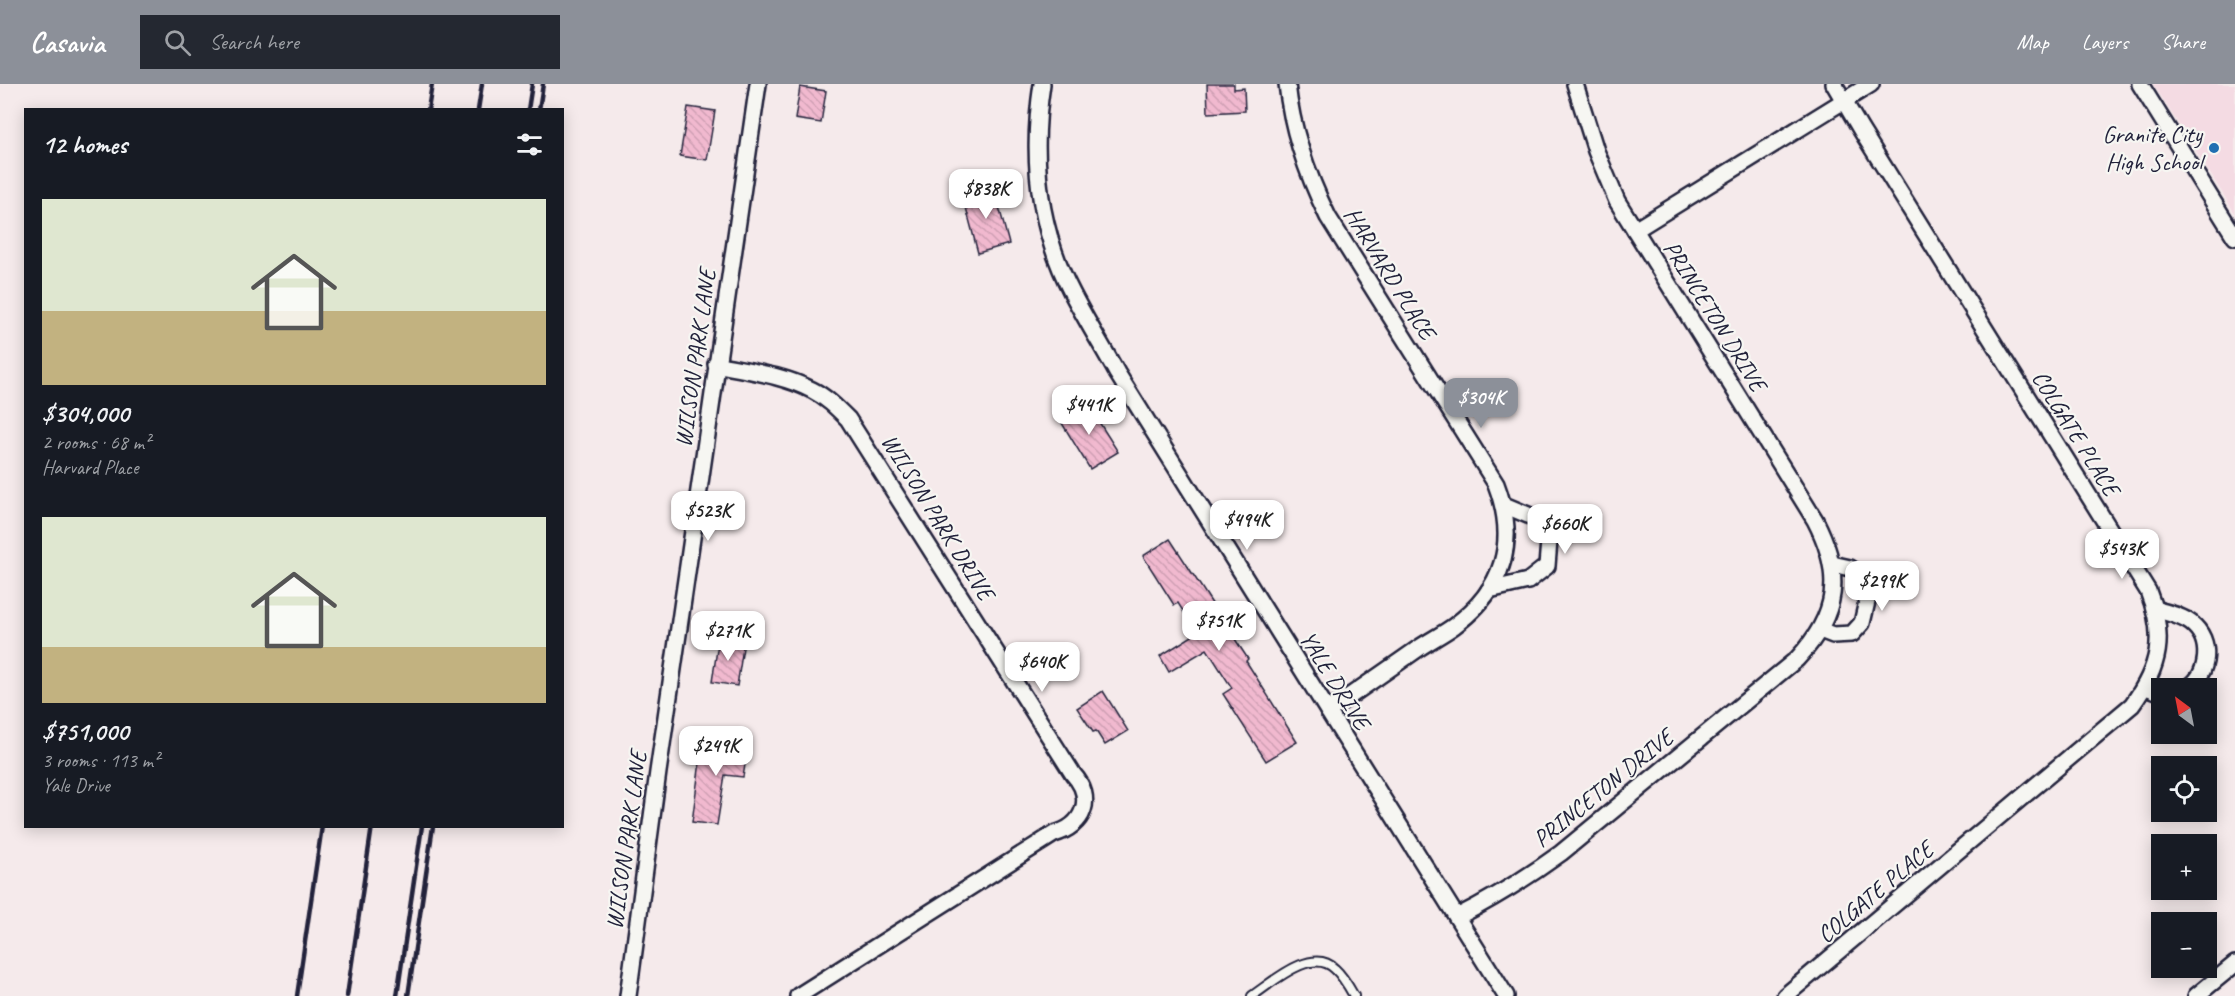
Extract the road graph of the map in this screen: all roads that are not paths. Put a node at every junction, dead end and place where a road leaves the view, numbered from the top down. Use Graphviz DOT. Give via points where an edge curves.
graph roads {
  1 [pos="758,84"];
  2 [pos="1042,84"];
  3 [pos="1287,84"];
  4 [pos="1575,84"];
  5 [pos="1834,84"];
  6 [pos="1871,84"];
  7 [pos="2140,84"];
  8 [pos="1844,101"];
  9 [pos="1635,230"];
  10 [pos="2235,237"];
  11 [pos="717,364"];
  12 [pos="1504,505"];
  13 [pos="1832,564"];
  14 [pos="1489,590"];
  15 [pos="2155,609"];
  16 [pos="1820,630"];
  17 [pos="2200,678"];
  18 [pos="2146,687"];
  19 [pos="2151,689"];
  20 [pos="1328,711"];
  21 [pos="1457,916"];
  22 [pos="2235,964"];
  23 [pos="628,996"];
  24 [pos="798,996"];
  25 [pos="1252,996"];
  26 [pos="1354,996"];
  27 [pos="1506,996"];
  28 [pos="1785,996"];
  29 [pos="2196,996"];
  1 -- 11 [label="street, WILSON PARK LANE"];
  2 -- 20 [label="street, YALE DRIVE" via="1036,136 1038,180 1045,224 1071,292 1117,373"];
  3 -- 12 [label="street, HARVARD PLACE" via="1299,148 1328,217 1496,484"];
  4 -- 9 [label="street, PRINCETON DRIVE" via="1596,151 1617,201"];
  5 -- 8 [label="street, COLGATE PLACE"];
  6 -- 8 [label="street"];
  7 -- 10 [label="street"];
  8 -- 9 [label="street"];
  8 -- 15 [label="street, COLGATE PLACE" via="2148,591"];
  9 -- 13 [label="street, PRINCETON DRIVE" via="1815,520"];
  11 -- 23 [label="street, WILSON PARK LANE"];
  11 -- 24 [label="street, WILSON PARK DRIVE" via="791,381 832,403 848,419 1084,792 1082,815 1076,824 1054,834"];
  12 -- 14 [label="street, HARVARD PLACE" via="1506,547 1501,568"];
  12 -- 14 [label="street" via="1540,520 1550,541 1547,566 1528,581"];
  13 -- 16 [label="street, PRINCETON DRIVE" via="1833,588"];
  13 -- 16 [label="street" via="1850,568 1863,577 1869,593 1862,622 1851,634 1833,635"];
  14 -- 20 [label="street, HARVARD PLACE" via="1455,626"];
  15 -- 17 [label="street" via="2181,617 2200,632 2205,644 2205,666"];
  15 -- 18 [label="street, COLGATE PLACE" via="2158,648"];
  16 -- 21 [label="street, PRINCETON DRIVE" via="1797,659 1561,853 1493,898"];
  18 -- 19 [label="street"];
  18 -- 28 [label="street, COLGATE PLACE" via="2132,705"];
  20 -- 21 [label="street, YALE DRIVE"];
  21 -- 27 [label="street, YALE DRIVE"];
  22 -- 29 [label="street"];
  25 -- 26 [label="lane" via="1301,964 1316,960 1334,967"];
}
